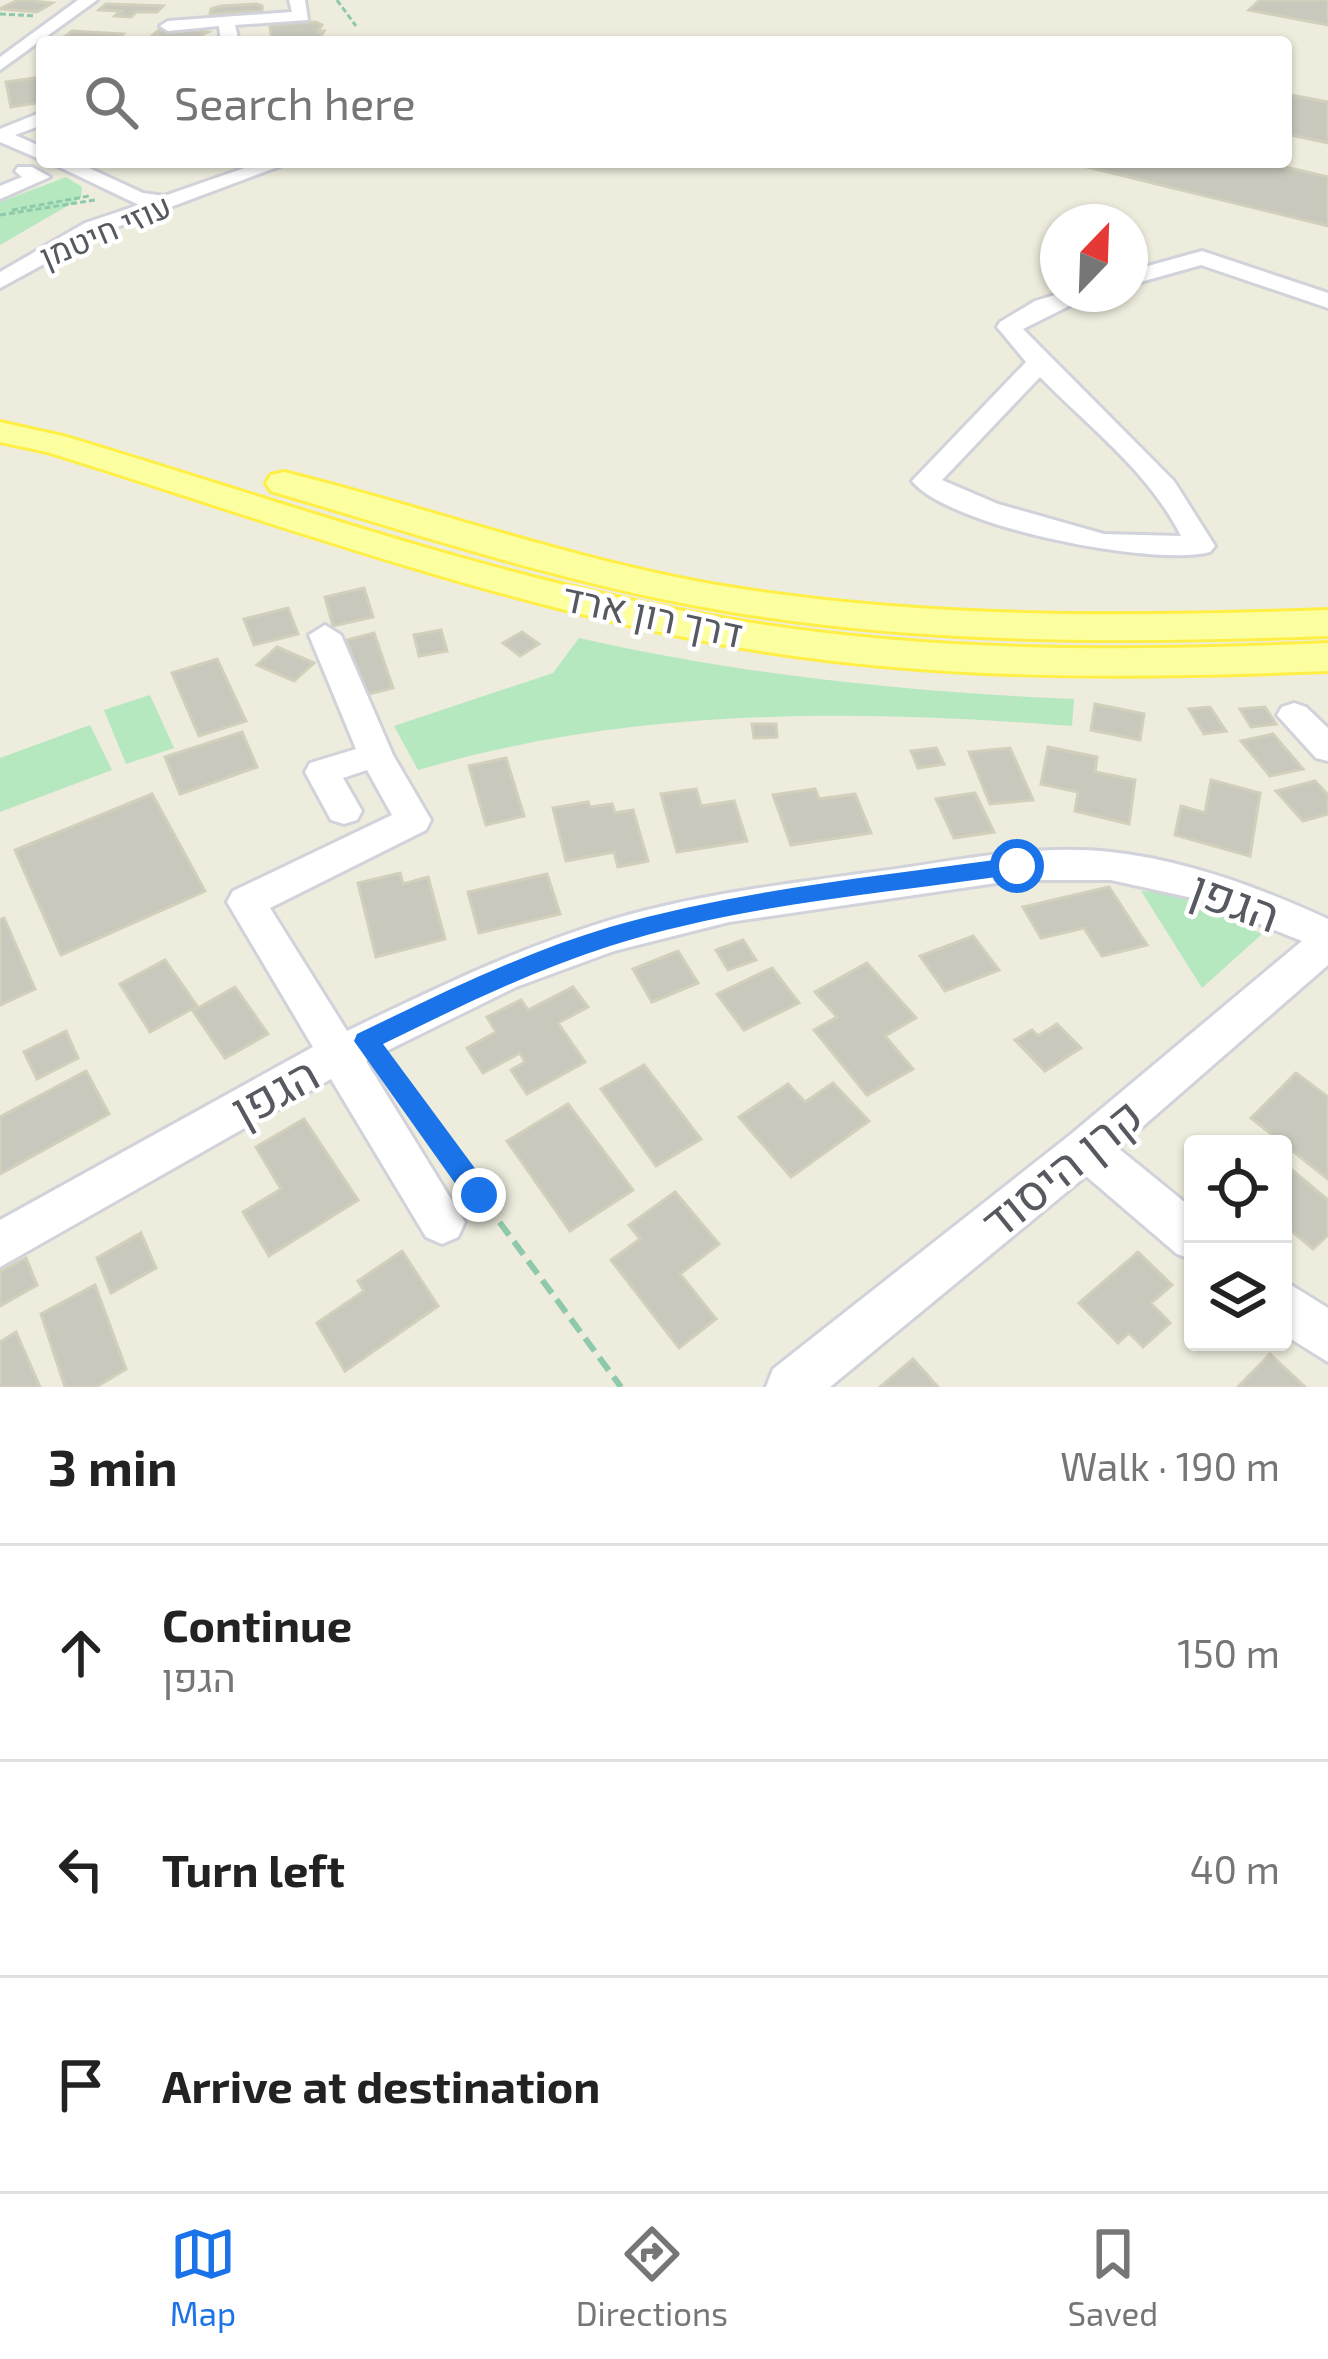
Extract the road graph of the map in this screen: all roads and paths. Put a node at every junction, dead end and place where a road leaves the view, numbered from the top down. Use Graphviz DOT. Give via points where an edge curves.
graph roads {
  1 [pos="89,0"];
  2 [pos="297,0"];
  3 [pos="337,0"];
  4 [pos="178,14"];
  5 [pos="226,20"];
  6 [pos="356,26"];
  7 [pos="40,36"];
  8 [pos="229,36"];
  9 [pos="36,39"];
  10 [pos="1,64"];
  11 [pos="36,65"];
  12 [pos="36,120"];
  13 [pos="5,129"];
  14 [pos="36,139"];
  15 [pos="36,150"];
  16 [pos="227,168"];
  17 [pos="254,168"];
  18 [pos="26,171"];
  19 [pos="98,181"];
  20 [pos="156,190"];
  21 [pos="0,193"];
  22 [pos="0,213"];
  23 [pos="71,223"];
  24 [pos="0,262"];
  25 [pos="1148,273"];
  26 [pos="0,281"];
  27 [pos="1328,301"];
  28 [pos="1040,308"];
  29 [pos="1038,365"];
  30 [pos="0,404"];
  31 [pos="0,432"];
  32 [pos="1328,623"];
  33 [pos="325,634"];
  34 [pos="1328,657"];
  35 [pos="1294,715"];
  36 [pos="1328,749"];
  37 [pos="376,754"];
  38 [pos="344,812"];
  39 [pos="1322,958"];
  40 [pos="351,1048"];
  41 [pos="1086,1149"];
  42 [pos="442,1222"];
  43 [pos="1184,1231"];
  44 [pos="0,1245"];
  45 [pos="1292,1311"];
  46 [pos="1328,1338"];
  47 [pos="621,1387"];
  48 [pos="791,1387"];
  1 -- 7 [label="street"];
  2 -- 5 [label="street" via="302,16"];
  3 -- 6 [label="path"];
  4 -- 5 [label="street"];
  5 -- 8 [label="street"];
  9 -- 10 [label="street"];
  10 -- 11 [label="street"];
  12 -- 13 [label="street"];
  13 -- 14 [label="street"];
  13 -- 15 [label="street"];
  16 -- 20 [label="street, עוזי חיטמן"];
  17 -- 20 [label="street, עוזי חיטמן"];
  18 -- 21 [label="street" via="40,177"];
  19 -- 20 [label="street"];
  19 -- 22 [label="path"];
  19 -- 23 [label="street"];
  20 -- 23 [label="street, עוזי חיטמן"];
  20 -- 26 [label="street, עוזי חיטמן"];
  23 -- 24 [label="street, עוזי חיטמן"];
  25 -- 27 [label="street" via="1202,258"];
  28 -- 29 [label="street" via="1009,327"];
  29 -- 29 [label="street" via="926,481 945,495 1103,543 1200,546 1142,464"];
  30 -- 32 [label="main road, דרך רון ארד" via="553,561 721,598 1037,631"];
  31 -- 34 [label="main road, דרך רון ארד" via="488,576 720,631 975,661 1161,665"];
  33 -- 37 [label="street"];
  35 -- 36 [label="street"];
  37 -- 38 [label="street" via="322,772"];
  37 -- 40 [label="street" via="413,820 246,902"];
  39 -- 40 [label="street, הגפן" via="1266,907 1153,872 1017,866 729,907 610,936 502,975"];
  39 -- 41 [label="street, קרן היסוד"];
  40 -- 42 [label="street"];
  40 -- 44 [label="street, הגפן"];
  40 -- 47 [label="path"];
  41 -- 43 [label="street"];
  41 -- 48 [label="street, קרן היסוד"];
  45 -- 46 [label="street"];
}
